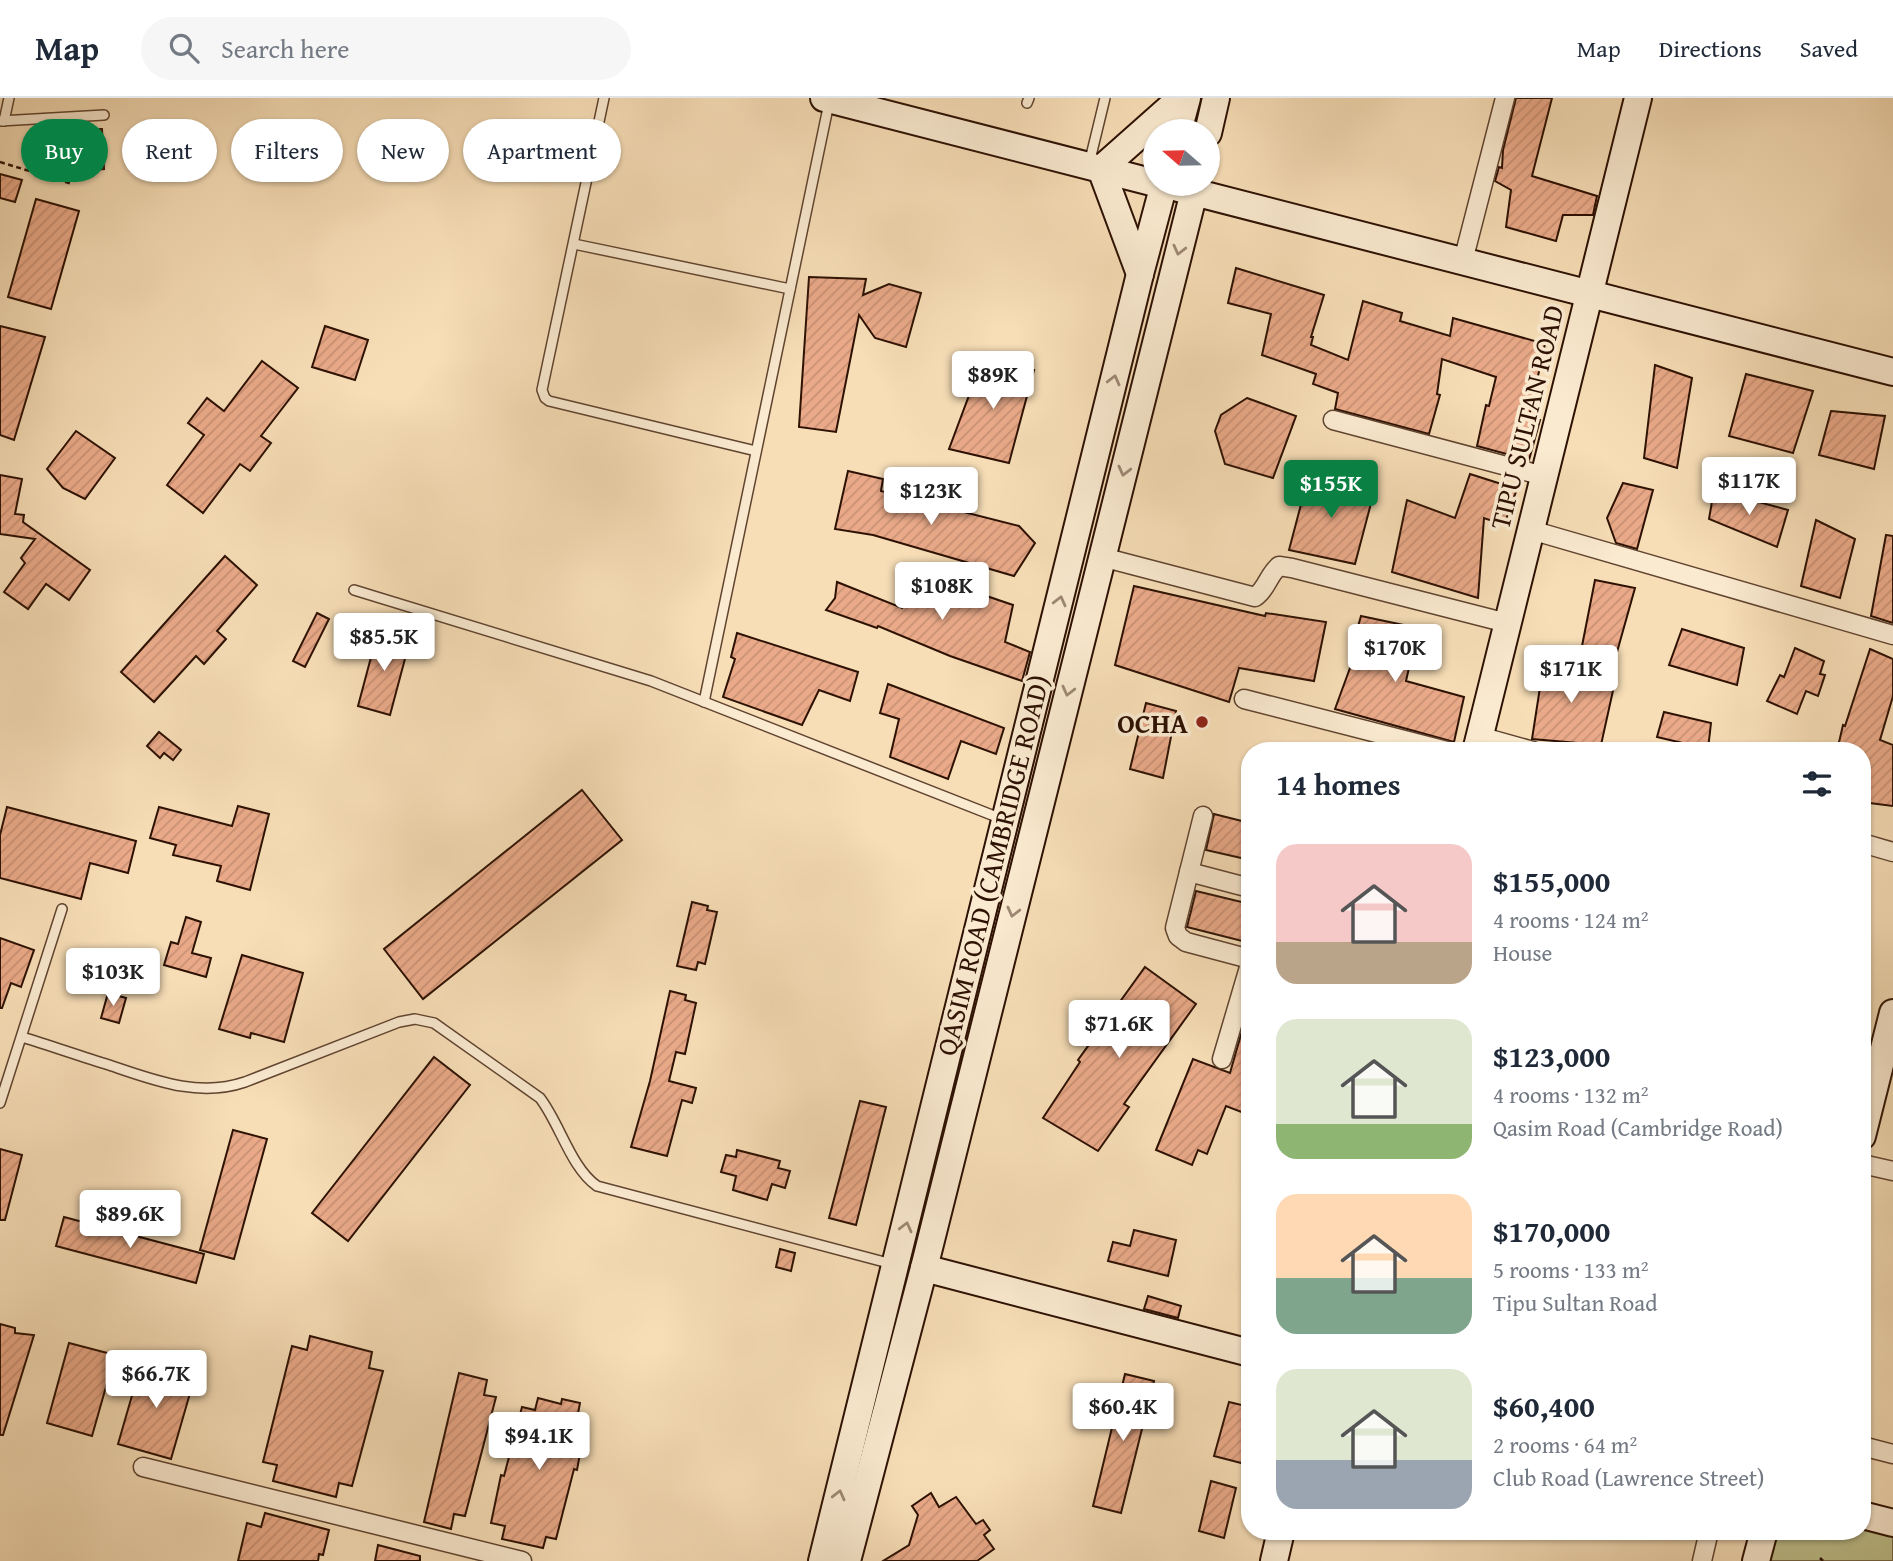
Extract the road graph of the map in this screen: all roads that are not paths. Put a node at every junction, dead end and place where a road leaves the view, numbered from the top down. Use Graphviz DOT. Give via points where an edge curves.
graph roads {
  1 [pos="9,98"];
  2 [pos="604,98"];
  3 [pos="828,98"];
  4 [pos="1105,98"];
  5 [pos="1181,98"];
  6 [pos="1187,98"];
  7 [pos="1216,98"];
  8 [pos="1505,98"];
  9 [pos="1638,98"];
  10 [pos="104,115"];
  11 [pos="1181,119"];
  12 [pos="1211,119"];
  13 [pos="2,121"];
  14 [pos="1095,167"];
  15 [pos="1143,179"];
  16 [pos="1220,195"];
  17 [pos="1158,196"];
  18 [pos="1192,196"];
  19 [pos="574,244"];
  20 [pos="1463,261"];
  21 [pos="1140,274"];
  22 [pos="790,289"];
  23 [pos="1590,293"];
  24 [pos="1893,372"];
  25 [pos="1332,420"];
  26 [pos="756,451"];
  27 [pos="1544,476"];
  28 [pos="1531,530"];
  29 [pos="1102,557"];
  30 [pos="354,590"];
  31 [pos="1507,623"];
  32 [pos="1893,635"];
  33 [pos="1244,699"];
  34 [pos="704,702"];
  35 [pos="1412,742"];
  36 [pos="1478,742"];
  37 [pos="1203,816"];
  38 [pos="1006,820"];
  39 [pos="1871,846"];
  40 [pos="1893,852"];
  41 [pos="1189,872"];
  42 [pos="1241,886"];
  43 [pos="62,909"];
  44 [pos="1241,959"];
  45 [pos="1241,993"];
  46 [pos="1893,1013"];
  47 [pos="22,1037"];
  48 [pos="1222,1059"];
  49 [pos="1871,1100"];
  50 [pos="0,1103"];
  51 [pos="1871,1166"];
  52 [pos="1893,1171"];
  53 [pos="896,1265"];
  54 [pos="924,1268"];
  55 [pos="1241,1351"];
  56 [pos="1871,1448"];
  57 [pos="1893,1454"];
  58 [pos="143,1467"];
  59 [pos="1871,1517"];
  60 [pos="1893,1523"];
  61 [pos="1280,1540"];
  62 [pos="1707,1540"];
  63 [pos="1762,1540"];
  64 [pos="522,1561"];
  65 [pos="822,1561"];
  66 [pos="847,1561"];
  67 [pos="1274,1561"];
  68 [pos="1702,1561"];
  69 [pos="1756,1561"];
  1 -- 13 [label="lane"];
  2 -- 19 [label="lane"];
  3 -- 14 [label="main road"];
  3 -- 22 [label="lane"];
  4 -- 14 [label="lane"];
  5 -- 14 [label="main road"];
  6 -- 11 [label="main road"];
  7 -- 12 [label="main road"];
  8 -- 20 [label="street"];
  9 -- 23 [label="main road, TIPU SULTAN ROAD"];
  10 -- 13 [label="lane"];
  14 -- 15 [label="main road"];
  14 -- 21 [label="main road"];
  16 -- 20 [label="main road"];
  17 -- 21 [label="main road, QASIM ROAD (CAMBRIDGE ROAD)"];
  18 -- 29 [label="main road, QASIM ROAD (CAMBRIDGE ROAD), one-way"];
  19 -- 22 [label="lane"];
  19 -- 26 [label="lane" via="542,390 545,398"];
  20 -- 23 [label="main road"];
  38 -- 21 [label="main road, QASIM ROAD (CAMBRIDGE ROAD), one-way"];
  22 -- 26 [label="lane"];
  23 -- 24 [label="main road"];
  23 -- 27 [label="main road, TIPU SULTAN ROAD"];
  25 -- 27 [label="street"];
  26 -- 34 [label="lane"];
  27 -- 28 [label="main road, TIPU SULTAN ROAD"];
  28 -- 31 [label="main road, TIPU SULTAN ROAD"];
  28 -- 32 [label="street"];
  29 -- 31 [label="street" via="1255,597 1279,566 1292,568"];
  29 -- 54 [label="main road, QASIM ROAD (CAMBRIDGE ROAD), one-way"];
  30 -- 34 [label="lane" via="651,681"];
  31 -- 36 [label="main road, TIPU SULTAN ROAD"];
  33 -- 35 [label="street"];
  34 -- 38 [label="lane"];
  37 -- 41 [label="street"];
  53 -- 38 [label="main road, QASIM ROAD (CAMBRIDGE ROAD), one-way"];
  39 -- 40 [label="street"];
  41 -- 42 [label="street"];
  41 -- 44 [label="street" via="1175,928 1178,936"];
  43 -- 47 [label="lane"];
  45 -- 48 [label="street"];
  46 -- 49 [label="main road"];
  47 -- 50 [label="lane"];
  47 -- 53 [label="lane" via="171,1085 202,1089 229,1088 399,1022 434,1023 540,1098 585,1178 597,1186"];
  51 -- 52 [label="street"];
  65 -- 53 [label="main road, QASIM ROAD (CAMBRIDGE ROAD), one-way"];
  54 -- 55 [label="main road"];
  54 -- 66 [label="main road, QASIM ROAD (CAMBRIDGE ROAD)"];
  56 -- 57 [label="street"];
  58 -- 64 [label="street"];
  59 -- 60 [label="main road"];
  61 -- 67 [label="main road"];
  62 -- 68 [label="street"];
  63 -- 69 [label="main road"];
}
